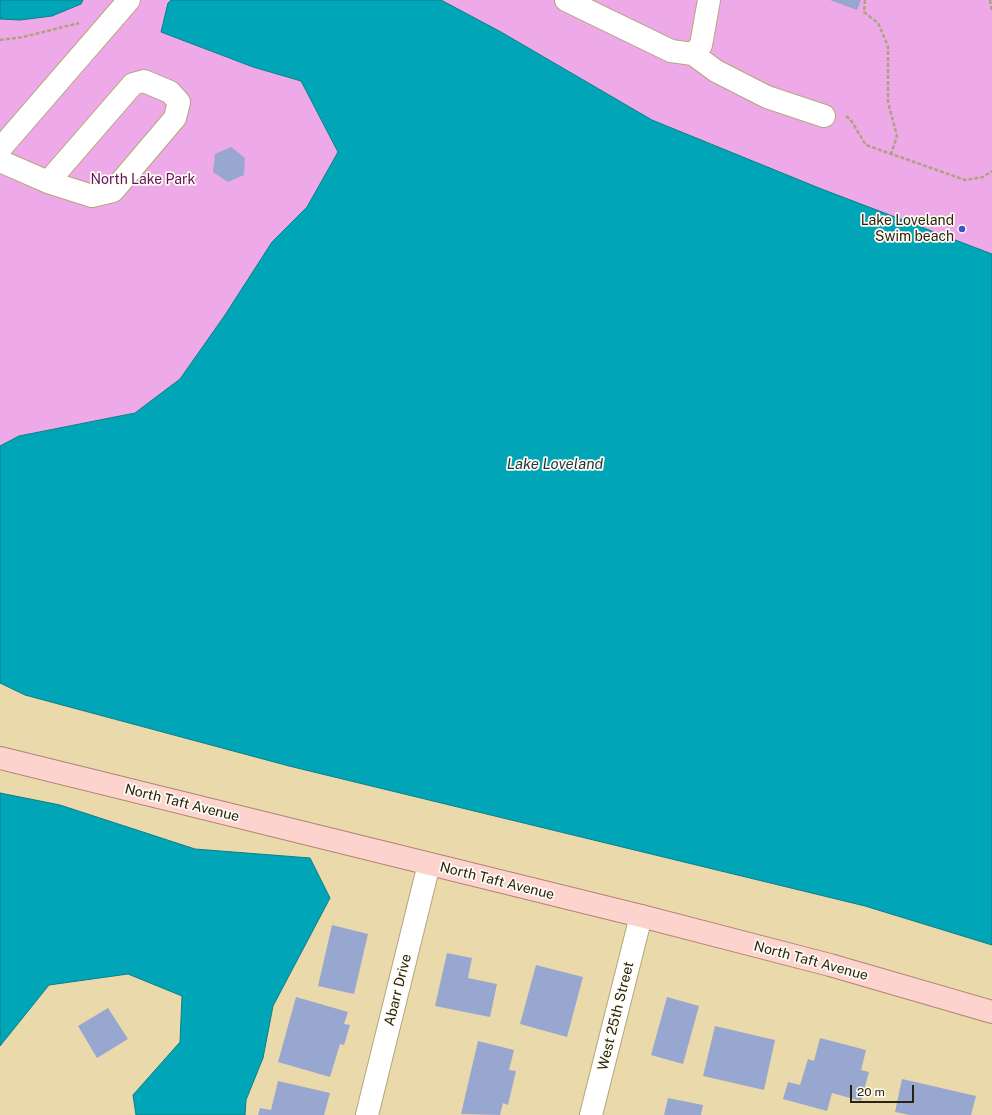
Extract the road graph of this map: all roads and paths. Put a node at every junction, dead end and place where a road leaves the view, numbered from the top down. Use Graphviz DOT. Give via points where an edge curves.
graph roads {
  1 [pos="129,0"];
  2 [pos="566,0"];
  3 [pos="709,0"];
  4 [pos="865,0"];
  5 [pos="990,0"];
  6 [pos="992,11"];
  7 [pos="82,22"];
  8 [pos="0,40"];
  9 [pos="693,54"];
  10 [pos="824,116"];
  11 [pos="0,149"];
  12 [pos="891,154"];
  13 [pos="0,161"];
  14 [pos="992,171"];
  15 [pos="48,182"];
  16 [pos="0,758"];
  17 [pos="429,864"];
  18 [pos="640,916"];
  19 [pos="992,1012"];
  20 [pos="367,1115"];
  21 [pos="591,1115"];
  1 -- 11 [label="street"];
  2 -- 9 [label="street" via="671,51"];
  3 -- 9 [label="street" via="701,45"];
  4 -- 12 [label="path" via="864,12 878,23 888,46 888,102 896,136"];
  5 -- 6 [label="path"];
  7 -- 8 [label="path" via="23,37"];
  9 -- 10 [label="street" via="716,71 767,97"];
  10 -- 12 [label="path" via="837,112 846,116 866,145"];
  12 -- 14 [label="path" via="965,180 984,177"];
  13 -- 15 [label="street"];
  15 -- 15 [label="street" via="92,196 113,191 175,118 179,102 170,92 144,81 133,84"];
  16 -- 17 [label="main road, North Taft Avenue"];
  17 -- 18 [label="main road, North Taft Avenue"];
  17 -- 20 [label="street, Abarr Drive"];
  18 -- 19 [label="main road, North Taft Avenue" via="830,965"];
  18 -- 21 [label="street, West 25th Street"];
}
